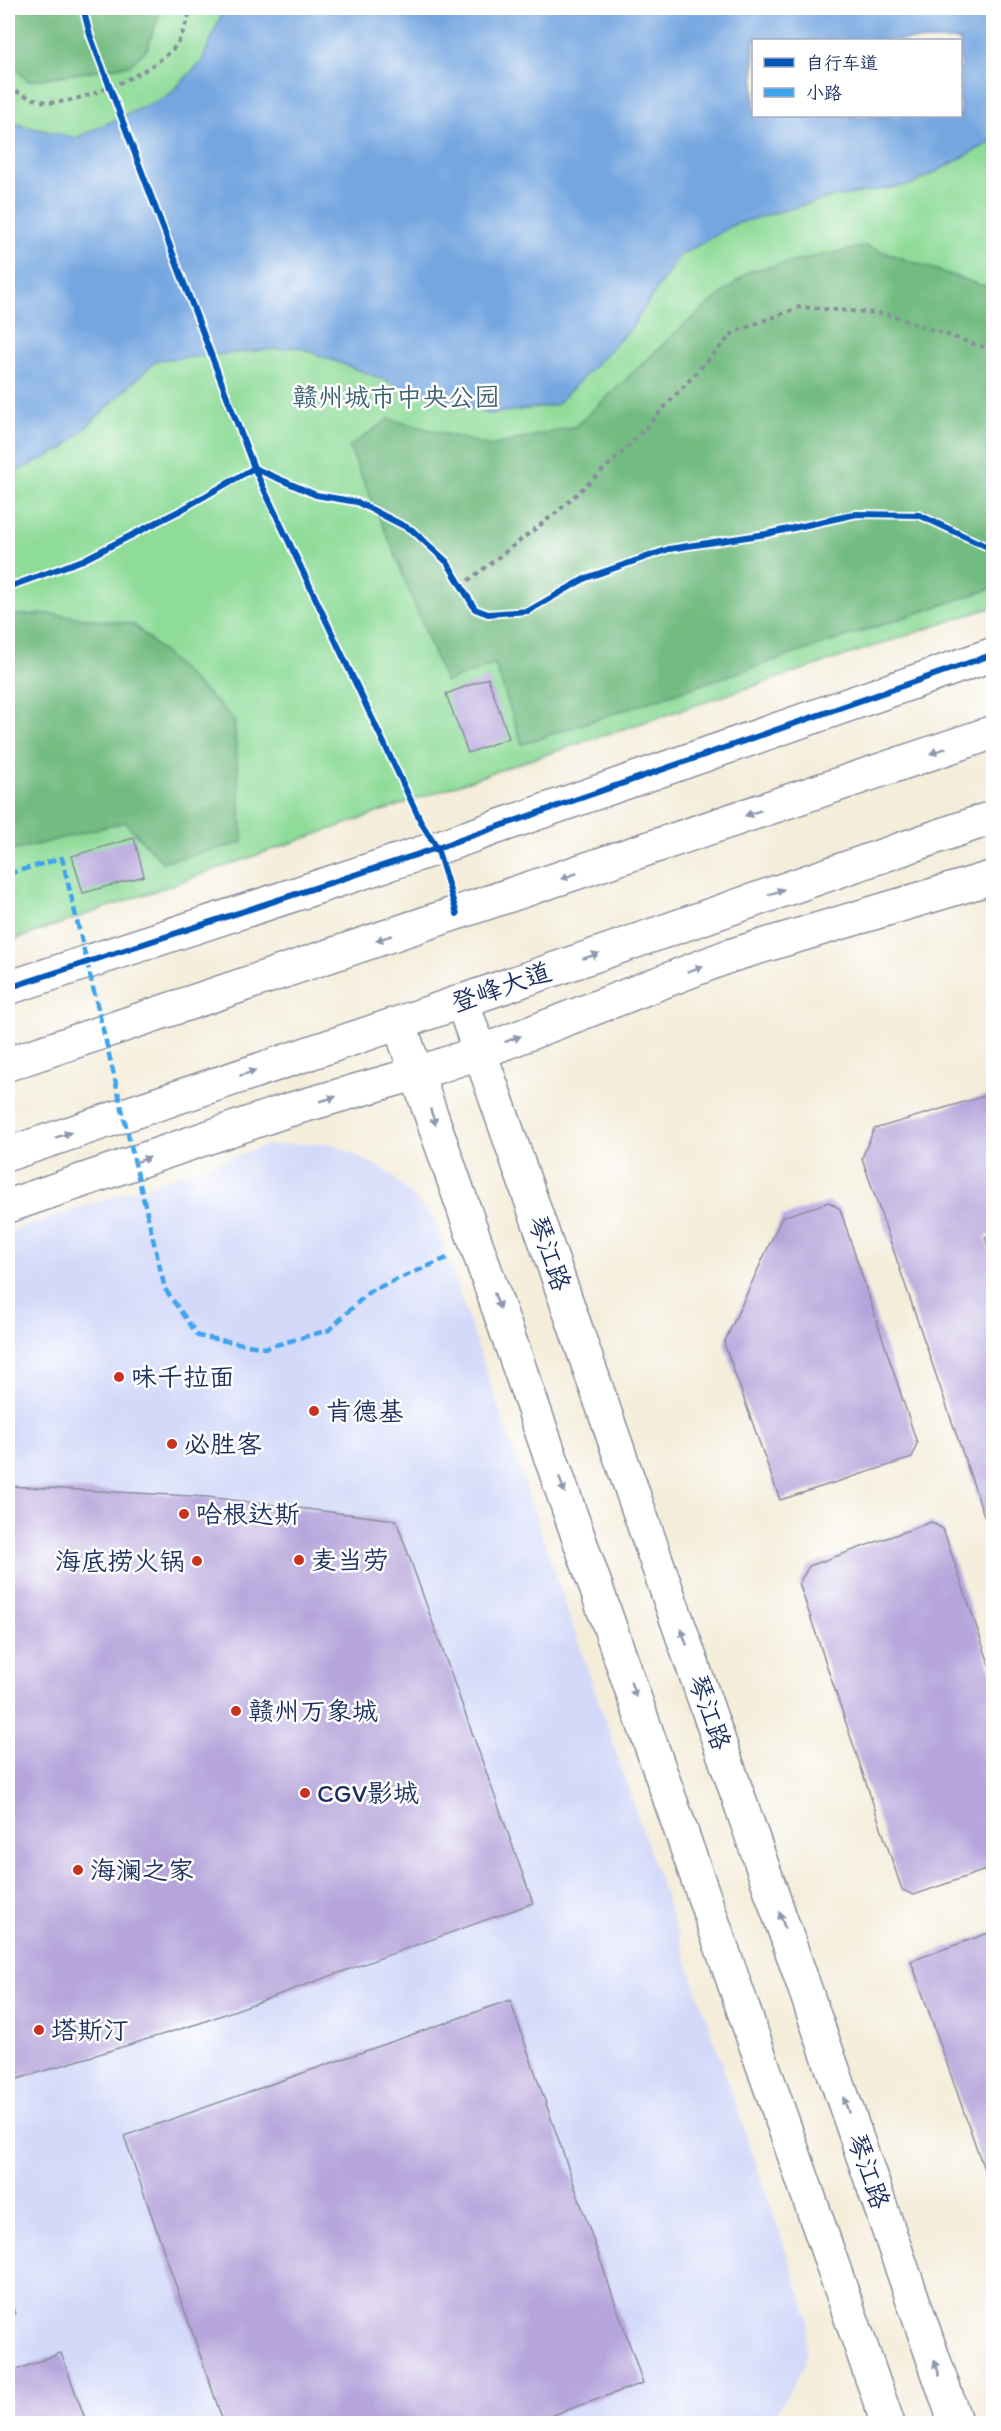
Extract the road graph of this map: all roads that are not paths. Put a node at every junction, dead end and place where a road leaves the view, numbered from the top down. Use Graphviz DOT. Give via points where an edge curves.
graph roads {
  1 [pos="993,654"];
  2 [pos="993,732"];
  3 [pos="993,817"];
  4 [pos="993,877"];
  5 [pos="8,988"];
  6 [pos="462,1001"];
  7 [pos="399,1023"];
  8 [pos="481,1052"];
  9 [pos="8,1064"];
  10 [pos="418,1073"];
  11 [pos="8,1154"];
  12 [pos="8,1206"];
  13 [pos="888,2424"];
  14 [pos="956,2424"];
  1 -- 5 [label="main road" via="437,848"];
  2 -- 9 [label="main road, one-way"];
  6 -- 3 [label="main road, 登峰大道, one-way"];
  8 -- 4 [label="main road, one-way" via="729,956"];
  6 -- 7 [label="main road, 登峰大道"];
  6 -- 8 [label="main road, 琴江路"];
  7 -- 10 [label="main road"];
  11 -- 7 [label="main road, 登峰大道, one-way"];
  8 -- 10 [label="main road"];
  14 -- 8 [label="main road, 琴江路, one-way"];
  12 -- 10 [label="main road, one-way" via="285,1111"];
  10 -- 13 [label="main road, one-way"];
}
